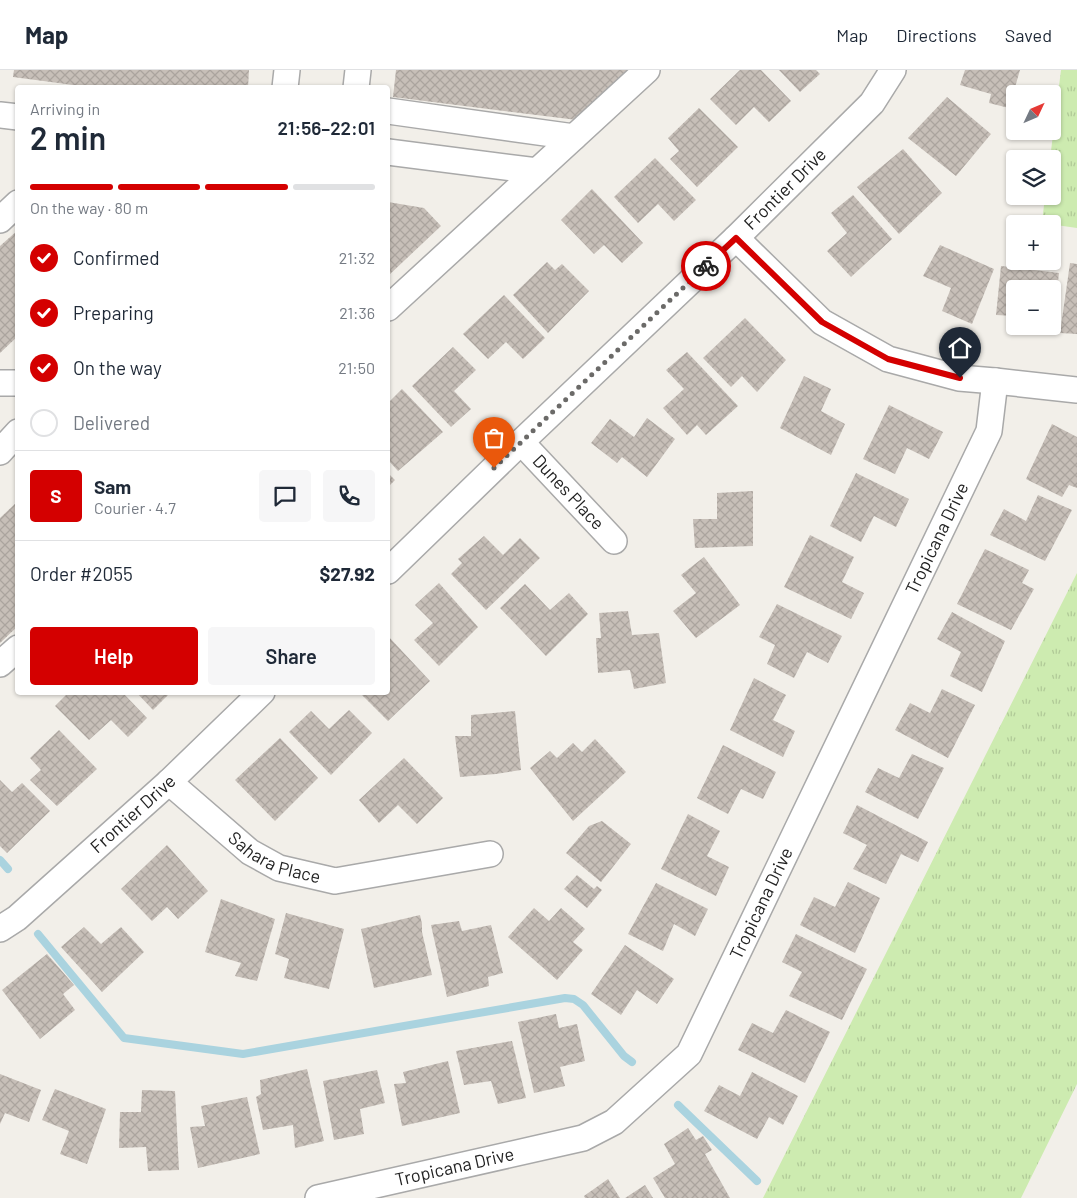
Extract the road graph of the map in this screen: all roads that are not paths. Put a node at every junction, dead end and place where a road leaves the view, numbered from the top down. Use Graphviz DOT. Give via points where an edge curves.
graph roads {
  1 [pos="287,70"];
  2 [pos="358,70"];
  3 [pos="647,70"];
  4 [pos="893,70"];
  5 [pos="285,85"];
  6 [pos="356,85"];
  7 [pos="390,111"];
  8 [pos="0,115"];
  9 [pos="15,117"];
  10 [pos="574,137"];
  11 [pos="390,152"];
  12 [pos="537,171"];
  13 [pos="15,205"];
  14 [pos="0,220"];
  15 [pos="736,238"];
  16 [pos="390,306"];
  17 [pos="995,381"];
  18 [pos="0,383"];
  19 [pos="15,383"];
  20 [pos="1077,390"];
  21 [pos="15,435"];
  22 [pos="521,442"];
  23 [pos="0,452"];
  24 [pos="614,541"];
  25 [pos="390,569"];
  26 [pos="15,651"];
  27 [pos="0,664"];
  28 [pos="259,695"];
  29 [pos="169,782"];
  30 [pos="490,854"];
  31 [pos="0,930"];
  32 [pos="318,1198"];
  1 -- 5 [label="street"];
  2 -- 6 [label="street"];
  3 -- 10 [label="street"];
  4 -- 15 [label="street, Frontier Drive" via="872,103"];
  7 -- 10 [label="street"];
  8 -- 9 [label="street"];
  10 -- 12 [label="street"];
  11 -- 12 [label="street"];
  12 -- 16 [label="street"];
  13 -- 14 [label="street"];
  15 -- 17 [label="street" via="822,322 888,359 960,378"];
  15 -- 22 [label="street, Frontier Drive"];
  17 -- 20 [label="street"];
  17 -- 32 [label="street, Tropicana Drive" via="989,431 689,1054 614,1122 583,1138"];
  18 -- 19 [label="street"];
  21 -- 23 [label="street"];
  22 -- 24 [label="street, Dunes Place"];
  22 -- 25 [label="street, Frontier Drive"];
  26 -- 27 [label="street"];
  28 -- 29 [label="street, Frontier Drive"];
  29 -- 30 [label="street, Sahara Place" via="250,852 279,868 335,881"];
  29 -- 31 [label="street, Frontier Drive"];
}
